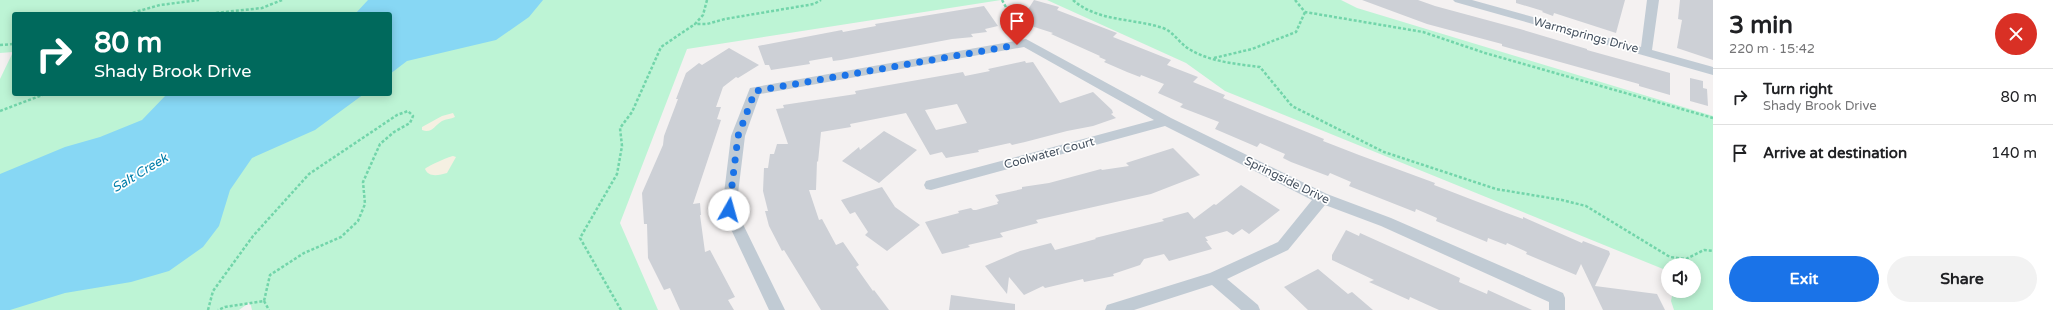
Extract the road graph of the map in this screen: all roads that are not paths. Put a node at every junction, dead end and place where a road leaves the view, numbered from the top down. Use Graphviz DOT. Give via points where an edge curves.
graph roads {
  1 [pos="1459,0"];
  2 [pos="1653,0"];
  3 [pos="1646,52"];
  4 [pos="1713,71"];
  5 [pos="1166,121"];
  6 [pos="931,185"];
  7 [pos="1322,198"];
  8 [pos="1215,278"];
  9 [pos="1557,304"];
  10 [pos="777,310"];
  11 [pos="1113,310"];
  12 [pos="1252,310"];
  1 -- 3 [label="street, Warmsprings Drive"];
  2 -- 3 [label="street"];
  3 -- 4 [label="street, Warmsprings Drive"];
  5 -- 6 [label="street, Coolwater Court"];
  5 -- 7 [label="street, Springside Drive"];
  5 -- 10 [label="street, Springside Drive" via="1021,44 755,91 738,136 729,210"];
  7 -- 8 [label="street" via="1283,246"];
  7 -- 9 [label="street, Springside Drive" via="1386,222"];
  8 -- 11 [label="street"];
  8 -- 12 [label="street"];
}
